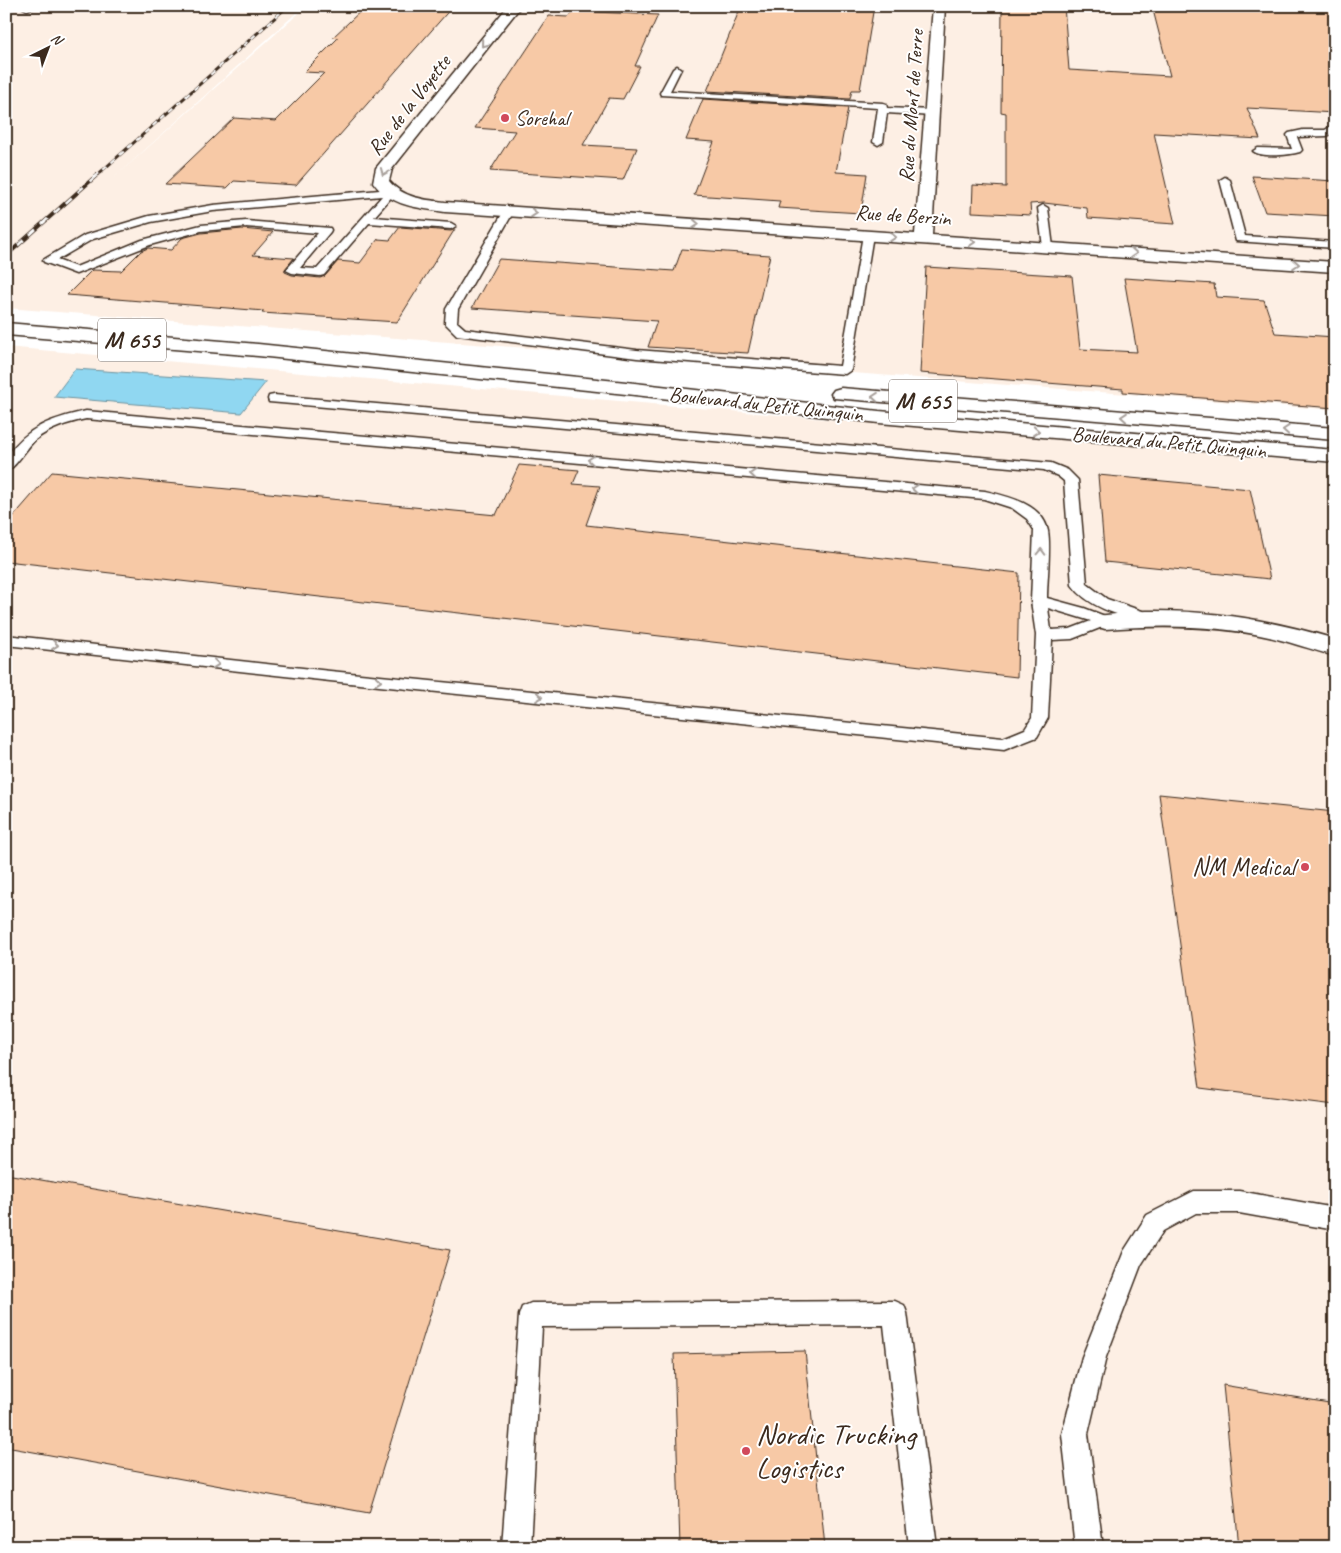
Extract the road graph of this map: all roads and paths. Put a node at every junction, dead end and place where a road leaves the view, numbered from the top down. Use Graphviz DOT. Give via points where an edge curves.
graph roads {
  1 [pos="515,6"];
  2 [pos="939,6"];
  3 [pos="677,69"];
  4 [pos="883,110"];
  5 [pos="932,113"];
  6 [pos="1335,127"];
  7 [pos="878,142"];
  8 [pos="1258,151"];
  9 [pos="1225,180"];
  10 [pos="391,192"];
  11 [pos="1043,208"];
  12 [pos="468,209"];
  13 [pos="509,212"];
  14 [pos="366,220"];
  15 [pos="452,226"];
  16 [pos="868,235"];
  17 [pos="923,238"];
  18 [pos="1335,245"];
  19 [pos="1048,247"];
  20 [pos="1335,267"];
  21 [pos="6,329"];
  22 [pos="258,350"];
  23 [pos="274,399"];
  24 [pos="1335,434"];
  25 [pos="1335,456"];
  26 [pos="6,467"];
  27 [pos="1039,601"];
  28 [pos="1149,618"];
  29 [pos="1105,621"];
  30 [pos="1044,635"];
  31 [pos="6,640"];
  32 [pos="1335,648"];
  33 [pos="1335,1218"];
  34 [pos="516,1547"];
  35 [pos="924,1547"];
  36 [pos="1089,1547"];
  1 -- 10 [label="street, Rue de la Voyette, one-way" via="384,168 380,182"];
  2 -- 5 [label="street, Rue du Mont de Terre"];
  3 -- 4 [label="lane" via="664,93 883,106"];
  4 -- 5 [label="lane"];
  4 -- 7 [label="lane"];
  5 -- 17 [label="street, Rue du Mont de Terre"];
  6 -- 8 [label="lane" via="1327,134 1292,135 1297,150"];
  9 -- 18 [label="lane" via="1240,239"];
  10 -- 12 [label="street, Rue de la Voyette" via="421,203"];
  10 -- 14 [label="lane"];
  10 -- 14 [label="lane" via="213,208 149,219 89,237 48,260 76,271 121,251 170,236 222,225 247,225 326,230 292,270 320,273"];
  11 -- 19 [label="lane"];
  12 -- 13 [label="street, Rue de Berzin"];
  13 -- 16 [label="street, Rue de Berzin, one-way"];
  13 -- 16 [label="lane" via="452,309 451,322 461,332 637,354 845,370"];
  14 -- 15 [label="lane"];
  16 -- 17 [label="street, Rue de Berzin, one-way"];
  17 -- 19 [label="street, Rue de Berzin, one-way"];
  19 -- 20 [label="street, Rue de Berzin, one-way"];
  21 -- 22 [label="street, Boulevard du Petit Quinquin / M 655"];
  24 -- 22 [label="street, Boulevard du Petit Quinquin / M 655, one-way" via="510,367"];
  22 -- 25 [label="street, Boulevard du Petit Quinquin / M 655, one-way" via="889,418"];
  23 -- 28 [label="lane" via="1046,466 1064,473 1071,480 1080,585 1098,600"];
  27 -- 26 [label="lane, one-way" via="1041,530 1033,516 1018,505 985,495 86,415 62,420 30,436"];
  27 -- 29 [label="lane"];
  27 -- 30 [label="lane"];
  28 -- 29 [label="street"];
  28 -- 32 [label="street" via="1227,622 1267,629"];
  29 -- 30 [label="lane" via="1072,634"];
  31 -- 30 [label="lane, one-way" via="1004,744 1031,733 1040,718"];
  33 -- 36 [label="lane" via="1239,1202 1194,1202 1155,1223 1132,1259 1094,1357 1075,1434"];
  34 -- 35 [label="lane" via="531,1316 885,1314 894,1314"];
}
